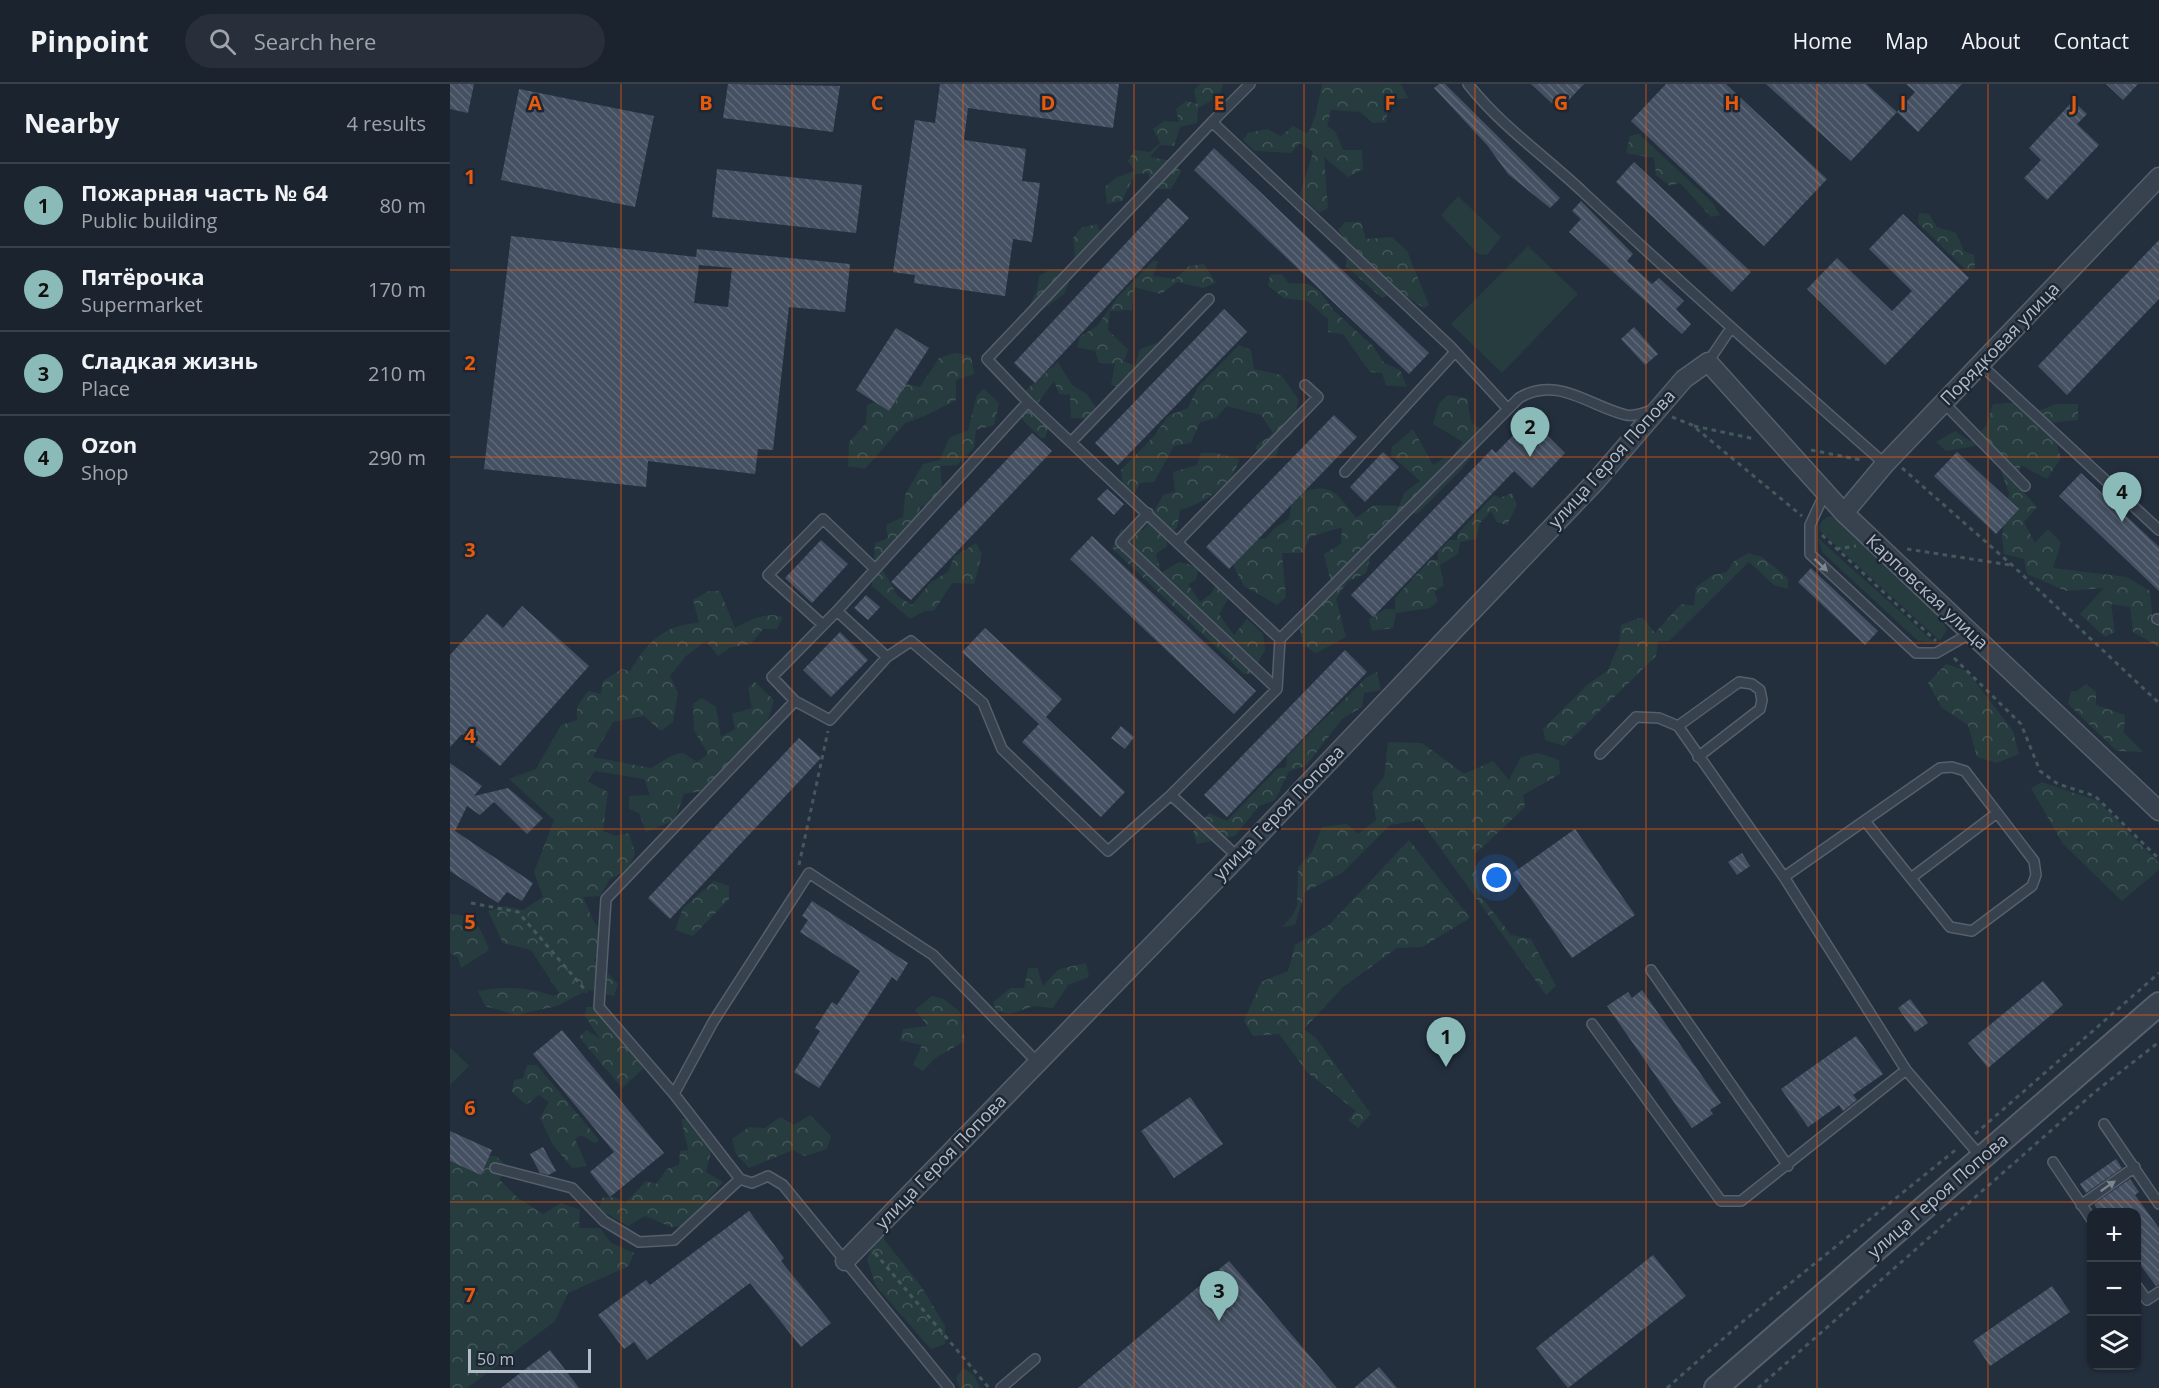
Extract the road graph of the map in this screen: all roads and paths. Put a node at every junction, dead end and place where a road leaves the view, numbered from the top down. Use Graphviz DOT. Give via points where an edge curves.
graph roads {
  1 [pos="1250,84"];
  2 [pos="1468,84"];
  3 [pos="1212,122"];
  4 [pos="2159,177"];
  5 [pos="1209,299"];
  6 [pos="1731,328"];
  7 [pos="1455,352"];
  8 [pos="1708,362"];
  9 [pos="1980,364"];
  10 [pos="1305,385"];
  11 [pos="1028,402"];
  12 [pos="1944,403"];
  13 [pos="1508,409"];
  14 [pos="1656,410"];
  15 [pos="1692,425"];
  16 [pos="1072,441"];
  17 [pos="1782,444"];
  18 [pos="1885,465"];
  19 [pos="1345,472"];
  20 [pos="2025,486"];
  21 [pos="1825,493"];
  22 [pos="1148,513"];
  23 [pos="1844,513"];
  24 [pos="1810,525"];
  25 [pos="2159,530"];
  26 [pos="1178,541"];
  27 [pos="1876,544"];
  28 [pos="1836,549"];
  29 [pos="2012,565"];
  30 [pos="874,568"];
  31 [pos="837,610"];
  32 [pos="822,625"];
  33 [pos="1971,633"];
  34 [pos="1280,639"];
  35 [pos="1944,649"];
  36 [pos="887,657"];
  37 [pos="1277,690"];
  38 [pos="795,701"];
  39 [pos="2159,703"];
  40 [pos="831,720"];
  41 [pos="1678,726"];
  42 [pos="1600,754"];
  43 [pos="1698,757"];
  44 [pos="1172,795"];
  45 [pos="2159,811"];
  46 [pos="1997,813"];
  47 [pos="1865,821"];
  48 [pos="1238,857"];
  49 [pos="2159,859"];
  50 [pos="799,868"];
  51 [pos="1784,877"];
  52 [pos="1911,878"];
  53 [pos="471,903"];
  54 [pos="1651,970"];
  55 [pos="2159,973"];
  56 [pos="2159,1004"];
  57 [pos="599,1007"];
  58 [pos="2159,1021"];
  59 [pos="1592,1024"];
  60 [pos="2130,1028"];
  61 [pos="2159,1042"];
  62 [pos="1038,1063"];
  63 [pos="1906,1070"];
  64 [pos="674,1094"];
  65 [pos="2104,1124"];
  66 [pos="1967,1141"];
  67 [pos="1982,1158"];
  68 [pos="2053,1162"];
  69 [pos="1788,1166"];
  70 [pos="2135,1167"];
  71 [pos="495,1168"];
  72 [pos="740,1179"];
  73 [pos="2159,1204"];
  74 [pos="2081,1205"];
  75 [pos="2087,1214"];
  76 [pos="865,1240"];
  77 [pos="844,1261"];
  78 [pos="2141,1292"];
  79 [pos="2159,1292"];
  80 [pos="1035,1359"];
  81 [pos="949,1388"];
  82 [pos="989,1388"];
  83 [pos="1001,1388"];
  84 [pos="1667,1388"];
  85 [pos="1716,1388"];
  86 [pos="1758,1388"];
  1 -- 3 [label="lane"];
  2 -- 6 [label="lane" via="1538,154"];
  3 -- 7 [label="lane"];
  3 -- 11 [label="lane" via="987,359"];
  4 -- 9 [label="street, Порядковая улица"];
  5 -- 16 [label="lane"];
  6 -- 8 [label="lane"];
  6 -- 18 [label="lane"];
  7 -- 13 [label="lane"];
  7 -- 19 [label="lane"];
  8 -- 14 [label="street, улица Героя Попова" via="1684,379"];
  8 -- 17 [label="street, Карповская улица"];
  9 -- 12 [label="street, Порядковая улица"];
  9 -- 25 [label="lane"];
  10 -- 26 [label="lane" via="1317,397"];
  11 -- 16 [label="lane"];
  11 -- 30 [label="lane"];
  12 -- 18 [label="street, Порядковая улица"];
  12 -- 20 [label="lane"];
  13 -- 14 [label="lane" via="1531,391 1550,389 1570,392 1628,416"];
  13 -- 34 [label="lane"];
  14 -- 15 [label="path"];
  14 -- 48 [label="street, улица Героя Попова" via="1596,481"];
  15 -- 17 [label="path"];
  15 -- 24 [label="path"];
  16 -- 22 [label="lane"];
  17 -- 18 [label="path"];
  17 -- 21 [label="street, Карповская улица"];
  18 -- 23 [label="street, Порядковая улица"];
  18 -- 29 [label="path" via="1905,469"];
  21 -- 23 [label="street, Карповская улица"];
  21 -- 24 [label="lane"];
  22 -- 26 [label="lane"];
  22 -- 37 [label="lane" via="1121,542"];
  23 -- 27 [label="street, Карповская улица"];
  24 -- 28 [label="path"];
  24 -- 35 [label="lane, one-way" via="1810,554 1916,653"];
  26 -- 34 [label="lane"];
  27 -- 28 [label="path"];
  27 -- 29 [label="path"];
  27 -- 33 [label="street, Карповская улица"];
  28 -- 35 [label="path"];
  29 -- 39 [label="path"];
  30 -- 31 [label="lane"];
  30 -- 32 [label="lane" via="823,519 768,575"];
  31 -- 32 [label="lane"];
  31 -- 36 [label="lane"];
  32 -- 38 [label="lane" via="772,677"];
  33 -- 35 [label="lane"];
  33 -- 45 [label="street, Карповская улица"];
  34 -- 37 [label="lane"];
  35 -- 49 [label="path" via="2021,724 2040,771 2058,784 2096,796"];
  36 -- 40 [label="lane"];
  36 -- 44 [label="lane" via="911,640 974,695 983,703 1002,749 1108,852"];
  37 -- 44 [label="lane"];
  38 -- 40 [label="lane"];
  38 -- 57 [label="lane" via="606,898"];
  40 -- 50 [label="path"];
  41 -- 42 [label="lane" via="1659,718 1636,717"];
  41 -- 43 [label="lane"];
  41 -- 43 [label="lane" via="1739,682 1760,690 1760,709"];
  43 -- 51 [label="lane"];
  44 -- 48 [label="lane"];
  46 -- 47 [label="lane" via="1965,771 1952,767 1940,768"];
  46 -- 52 [label="lane"];
  46 -- 52 [label="lane" via="2034,861 2036,875 2032,886 1972,931 1950,927"];
  47 -- 51 [label="lane"];
  47 -- 52 [label="lane"];
  48 -- 62 [label="street, улица Героя Попова"];
  51 -- 63 [label="lane"];
  53 -- 57 [label="path" via="518,912"];
  54 -- 69 [label="lane"];
  55 -- 66 [label="path"];
  56 -- 60 [label="street, улица Героя Попова"];
  57 -- 64 [label="lane"];
  58 -- 60 [label="lane"];
  59 -- 69 [label="lane" via="1721,1201 1741,1201"];
  60 -- 67 [label="street, улица Героя Попова"];
  61 -- 86 [label="path" via="2087,1098"];
  62 -- 64 [label="lane" via="933,955 809,873 713,1022"];
  62 -- 76 [label="street, улица Героя Попова"];
  63 -- 66 [label="lane"];
  63 -- 69 [label="lane"];
  64 -- 72 [label="lane"];
  65 -- 70 [label="lane"];
  66 -- 67 [label="lane"];
  66 -- 84 [label="path" via="1741,1323"];
  67 -- 85 [label="street, улица Героя Попова"];
  68 -- 74 [label="lane"];
  70 -- 73 [label="lane"];
  74 -- 70 [label="lane, one-way"];
  71 -- 72 [label="lane" via="572,1188 604,1221 639,1242 674,1240"];
  72 -- 77 [label="lane" via="752,1183 768,1176 783,1185"];
  74 -- 75 [label="lane"];
  76 -- 77 [label="street, улица Героя Попова"];
  76 -- 82 [label="path"];
  77 -- 81 [label="lane"];
  78 -- 79 [label="lane" via="2147,1300"];
  80 -- 83 [label="lane"];
}
